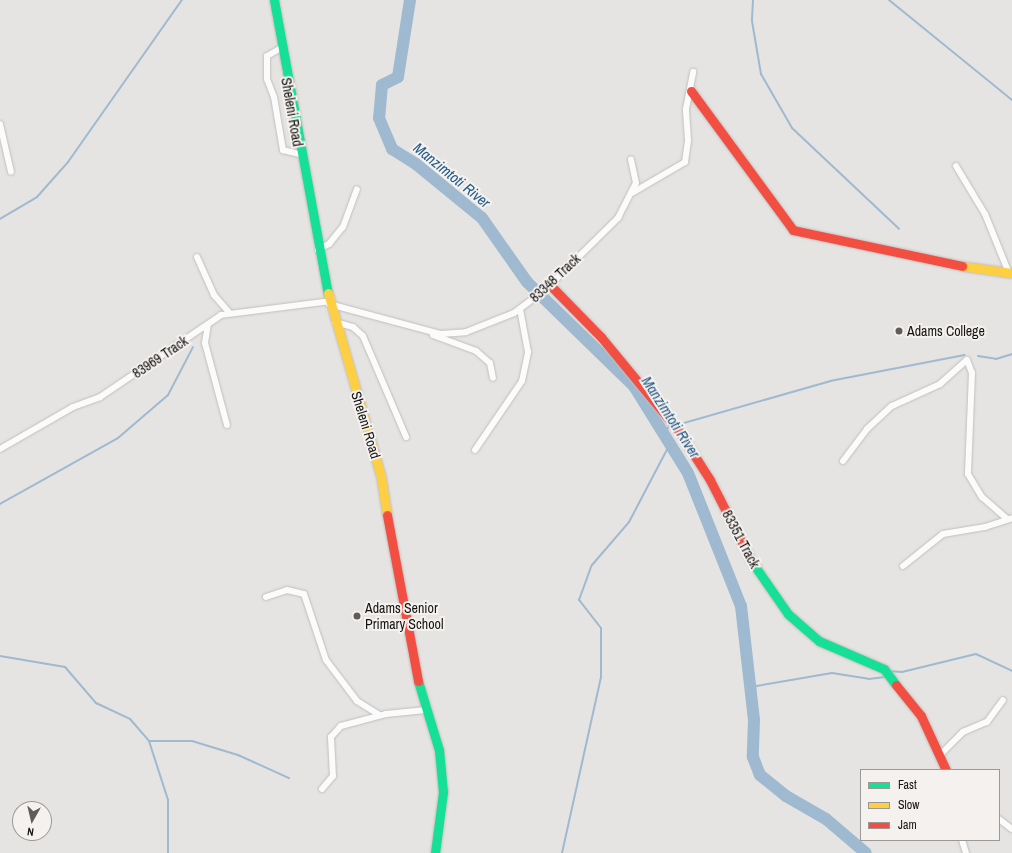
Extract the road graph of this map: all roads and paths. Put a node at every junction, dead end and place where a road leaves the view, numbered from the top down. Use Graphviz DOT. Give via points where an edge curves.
graph roads {
  1 [pos="274,0"];
  2 [pos="280,48"];
  3 [pos="693,72"];
  4 [pos="691,91"];
  5 [pos="0,124"];
  6 [pos="299,154"];
  7 [pos="631,160"];
  8 [pos="956,166"];
  9 [pos="11,172"];
  10 [pos="357,189"];
  11 [pos="632,192"];
  12 [pos="318,250"];
  13 [pos="196,258"];
  14 [pos="1010,273"];
  15 [pos="547,288"];
  16 [pos="330,302"];
  17 [pos="520,309"];
  18 [pos="228,312"];
  19 [pos="334,322"];
  20 [pos="208,324"];
  21 [pos="428,332"];
  22 [pos="493,378"];
  23 [pos="227,424"];
  24 [pos="406,437"];
  25 [pos="0,449"];
  26 [pos="475,450"];
  27 [pos="843,461"];
  28 [pos="1009,518"];
  29 [pos="904,566"];
  30 [pos="266,597"];
  31 [pos="1003,700"];
  32 [pos="426,710"];
  33 [pos="379,715"];
  34 [pos="940,755"];
  35 [pos="946,769"];
  36 [pos="322,789"];
  37 [pos="1000,820"];
  38 [pos="1012,829"];
  39 [pos="962,841"];
  40 [pos="435,853"];
  41 [pos="966,853"];
  1 -- 2 [label="street, Sheleni Road"];
  2 -- 6 [label="street, Sheleni Road"];
  2 -- 6 [label="street" via="267,56 267,78 274,97 282,150"];
  3 -- 4 [label="street"];
  4 -- 11 [label="street" via="686,110 688,144 684,162"];
  4 -- 14 [label="street" via="793,230 930,262"];
  5 -- 9 [label="street"];
  6 -- 12 [label="street, Sheleni Road"];
  7 -- 11 [label="street, 83348 Track" via="636,175"];
  8 -- 14 [label="street" via="985,214"];
  10 -- 12 [label="street" via="343,227 329,244"];
  11 -- 15 [label="street, 83348 Track" via="618,218"];
  12 -- 16 [label="street, Sheleni Road"];
  13 -- 18 [label="street" via="214,295"];
  15 -- 17 [label="street, 83348 Track"];
  15 -- 34 [label="street, 83351 Track" via="606,342 684,438 752,561 788,614 819,641 884,669 921,716"];
  16 -- 18 [label="street, 83969 Track"];
  16 -- 19 [label="street, Sheleni Road"];
  16 -- 21 [label="street, 83348 Track"];
  17 -- 21 [label="street, 83348 Track" via="466,332"];
  17 -- 26 [label="street" via="528,352 522,381"];
  18 -- 20 [label="street, 83969 Track"];
  19 -- 24 [label="street" via="353,327 363,336"];
  19 -- 32 [label="street, Sheleni Road" via="381,477 408,643"];
  20 -- 23 [label="street" via="205,343"];
  20 -- 25 [label="street, 83969 Track" via="100,397 72,407"];
  21 -- 22 [label="street" via="472,348 490,363"];
  27 -- 28 [label="street" via="866,429 892,406 940,384 967,360 972,373 968,474 982,498"];
  28 -- 29 [label="street" via="985,527 943,534"];
  30 -- 33 [label="street" via="288,590 304,594 326,660 357,701"];
  31 -- 34 [label="street" via="987,722 963,732"];
  32 -- 33 [label="street"];
  32 -- 40 [label="street, Sheleni Road" via="442,770 441,816"];
  33 -- 36 [label="street" via="341,726 334,731 330,744 334,772"];
  34 -- 35 [label="street, 83351 Track"];
  37 -- 38 [label="street"];
  39 -- 41 [label="street"];
}
